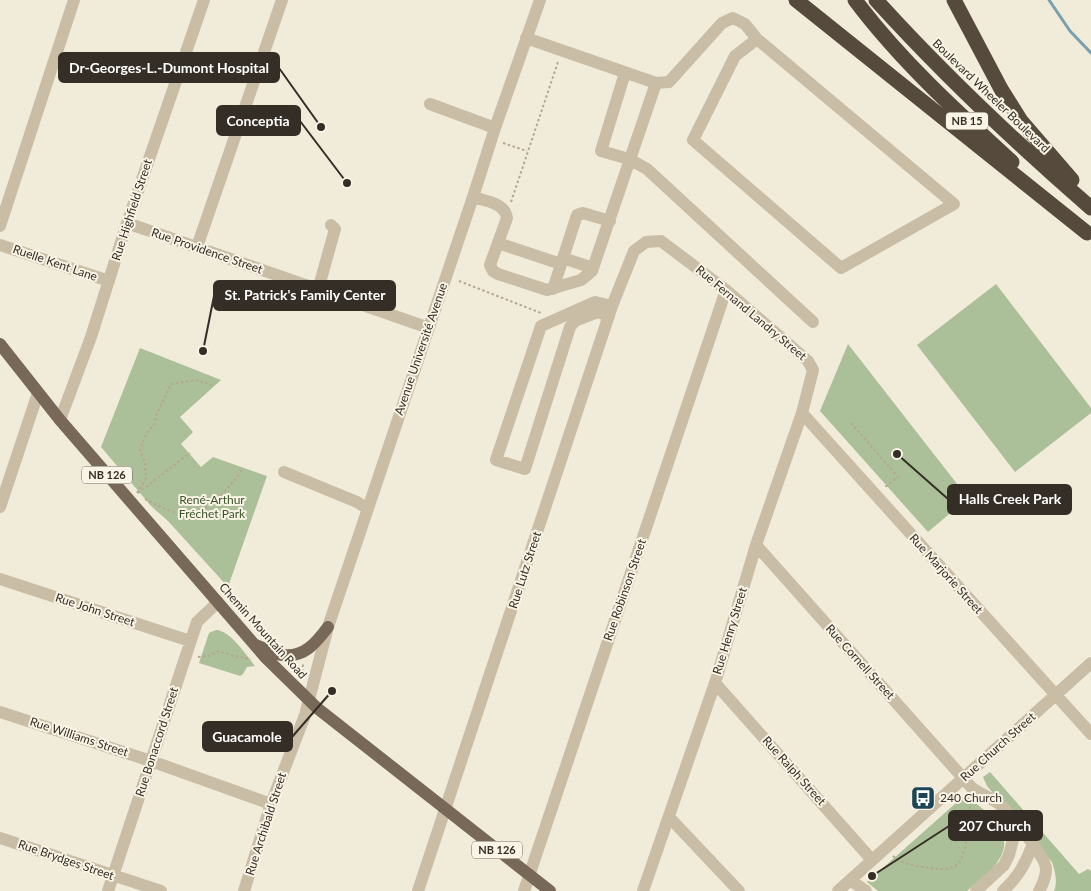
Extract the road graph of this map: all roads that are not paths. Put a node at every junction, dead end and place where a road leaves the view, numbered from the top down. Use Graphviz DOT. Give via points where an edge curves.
graph roads {
  1 [pos="74,0"];
  2 [pos="204,0"];
  3 [pos="282,0"];
  4 [pos="540,0"];
  5 [pos="796,0"];
  6 [pos="855,0"];
  7 [pos="876,0"];
  8 [pos="954,0"];
  9 [pos="526,38"];
  10 [pos="757,39"];
  11 [pos="625,73"];
  12 [pos="656,83"];
  13 [pos="430,104"];
  14 [pos="493,134"];
  15 [pos="629,159"];
  16 [pos="473,197"];
  17 [pos="1091,202"];
  18 [pos="1091,208"];
  19 [pos="610,220"];
  20 [pos="127,223"];
  21 [pos="331,225"];
  22 [pos="0,226"];
  23 [pos="1089,235"];
  24 [pos="498,242"];
  25 [pos="0,245"];
  26 [pos="197,247"];
  27 [pos="634,251"];
  28 [pos="562,261"];
  29 [pos="593,268"];
  30 [pos="109,281"];
  31 [pos="553,289"];
  32 [pos="318,290"];
  33 [pos="726,290"];
  34 [pos="611,311"];
  35 [pos="812,322"];
  36 [pos="541,326"];
  37 [pos="429,328"];
  38 [pos="568,334"];
  39 [pos="0,344"];
  40 [pos="812,370"];
  41 [pos="38,393"];
  42 [pos="802,414"];
  43 [pos="60,420"];
  44 [pos="284,472"];
  45 [pos="0,507"];
  46 [pos="368,509"];
  47 [pos="756,545"];
  48 [pos="0,579"];
  49 [pos="218,602"];
  50 [pos="328,627"];
  51 [pos="190,641"];
  52 [pos="253,643"];
  53 [pos="1091,663"];
  54 [pos="715,683"];
  55 [pos="1055,696"];
  56 [pos="309,700"];
  57 [pos="0,712"];
  58 [pos="1091,734"];
  59 [pos="1001,745"];
  60 [pos="1010,755"];
  61 [pos="151,761"];
  62 [pos="968,783"];
  63 [pos="271,804"];
  64 [pos="445,809"];
  65 [pos="669,817"];
  66 [pos="1017,824"];
  67 [pos="0,838"];
  68 [pos="1032,844"];
  69 [pos="872,860"];
  70 [pos="529,875"];
  71 [pos="114,876"];
  72 [pos="850,880"];
  73 [pos="108,891"];
  74 [pos="161,891"];
  75 [pos="244,891"];
  76 [pos="418,891"];
  77 [pos="524,891"];
  78 [pos="550,891"];
  79 [pos="643,891"];
  80 [pos="739,891"];
  81 [pos="838,891"];
  82 [pos="866,891"];
  83 [pos="976,891"];
  84 [pos="1003,891"];
  85 [pos="1039,891"];
  1 -- 22 [label="street"];
  2 -- 20 [label="street, Rue Highfield Street"];
  3 -- 26 [label="street"];
  4 -- 9 [label="street, Avenue Université Avenue"];
  5 -- 23 [label="highway"];
  6 -- 23 [label="highway, NB 15" via="874,26 954,110"];
  7 -- 18 [label="highway, Boulevard Wheeler Boulevard / NB 15" via="956,84"];
  8 -- 17 [label="highway" via="1021,121"];
  9 -- 11 [label="street"];
  9 -- 14 [label="street, Avenue Université Avenue"];
  10 -- 10 [label="street" via="735,56 693,140 841,268 954,204"];
  10 -- 12 [label="street" via="745,24 733,18 722,23 669,82"];
  11 -- 12 [label="street"];
  11 -- 15 [label="street" via="602,151"];
  12 -- 15 [label="street"];
  13 -- 14 [label="street"];
  14 -- 16 [label="street, Avenue Université Avenue"];
  15 -- 19 [label="street"];
  15 -- 35 [label="street" via="647,169"];
  16 -- 24 [label="street" via="503,207 506,212 507,218"];
  16 -- 37 [label="street, Avenue Université Avenue"];
  19 -- 28 [label="street" via="583,213 578,215"];
  19 -- 29 [label="street"];
  20 -- 26 [label="street, Rue Providence Street"];
  20 -- 30 [label="street, Rue Highfield Street"];
  21 -- 32 [label="street" via="335,229"];
  24 -- 28 [label="street"];
  24 -- 31 [label="street" via="490,265 492,270 547,290"];
  25 -- 30 [label="street, Ruelle Kent Lane"];
  26 -- 32 [label="street, Rue Providence Street"];
  27 -- 33 [label="street, Rue Fernand Landry Street" via="646,242 661,241"];
  27 -- 34 [label="street, Rue Lutz Street"];
  28 -- 29 [label="street"];
  28 -- 31 [label="street"];
  29 -- 31 [label="street" via="581,280"];
  30 -- 43 [label="street, Rue Highfield Street"];
  32 -- 37 [label="street, Rue Providence Street"];
  33 -- 40 [label="street, Rue Fernand Landry Street" via="808,361"];
  33 -- 70 [label="street, Rue Robinson Street"];
  34 -- 36 [label="street" via="596,302"];
  34 -- 38 [label="street" via="598,312 575,321"];
  34 -- 64 [label="street, Rue Lutz Street"];
  36 -- 38 [label="street"];
  36 -- 38 [label="street" via="496,460 525,469"];
  37 -- 46 [label="street, Avenue Université Avenue"];
  39 -- 41 [label="main road, Chemin Mountain Road / NB 126"];
  40 -- 42 [label="street, Rue Henry Street"];
  41 -- 43 [label="main road, Chemin Mountain Road / NB 126"];
  41 -- 45 [label="street"];
  42 -- 47 [label="street, Rue Henry Street"];
  42 -- 55 [label="street, Rue Marjorie Street"];
  43 -- 49 [label="main road, Chemin Mountain Road / NB 126"];
  44 -- 46 [label="street"];
  46 -- 50 [label="street, Avenue Université Avenue"];
  47 -- 54 [label="street, Rue Henry Street"];
  47 -- 62 [label="street, Rue Cornell Street"];
  48 -- 51 [label="street, Rue John Street"];
  49 -- 51 [label="street, Rue Bonaccord Street" via="196,622"];
  49 -- 52 [label="main road, Chemin Mountain Road / NB 126"];
  50 -- 52 [label="main road" via="306,652 299,654 282,655"];
  50 -- 56 [label="street, Avenue Université Avenue"];
  51 -- 61 [label="street, Rue Bonaccord Street"];
  52 -- 56 [label="main road, Chemin Mountain Road / NB 126"];
  53 -- 55 [label="street, Rue Church Street"];
  54 -- 65 [label="street, Rue Henry Street"];
  54 -- 69 [label="street, Rue Ralph Street"];
  55 -- 58 [label="street, Rue Marjorie Street"];
  55 -- 59 [label="street, Rue Church Street"];
  56 -- 63 [label="street, Rue Archibald Street"];
  56 -- 64 [label="main road, Chemin Mountain Road / NB 126"];
  57 -- 61 [label="street, Rue Williams Street"];
  59 -- 60 [label="street"];
  59 -- 62 [label="street, Rue Church Street"];
  61 -- 63 [label="street, Rue Williams Street"];
  61 -- 71 [label="street, Rue Bonaccord Street"];
  62 -- 66 [label="street, Rue Cornell Street" via="1000,805"];
  62 -- 69 [label="street, Rue Church Street"];
  63 -- 75 [label="street, Rue Archibald Street"];
  64 -- 70 [label="main road, Chemin Mountain Road / NB 126"];
  64 -- 76 [label="street, Rue Lutz Street"];
  65 -- 79 [label="street, Rue Henry Street"];
  65 -- 80 [label="street"];
  66 -- 68 [label="street, Rue Cornell Street"];
  66 -- 83 [label="street" via="1004,865"];
  67 -- 71 [label="street, Rue Brydges Street"];
  68 -- 84 [label="street" via="1022,869"];
  68 -- 85 [label="street, Rue Cornell Street" via="1042,856 1046,868"];
  69 -- 72 [label="street, Rue Church Street"];
  70 -- 77 [label="street, Rue Robinson Street"];
  70 -- 78 [label="main road, Chemin Mountain Road / NB 126"];
  71 -- 73 [label="street, Rue Bonaccord Street"];
  71 -- 74 [label="street, Rue Brydges Street"];
  72 -- 81 [label="street, Rue Church Street"];
  72 -- 82 [label="street"];
}
